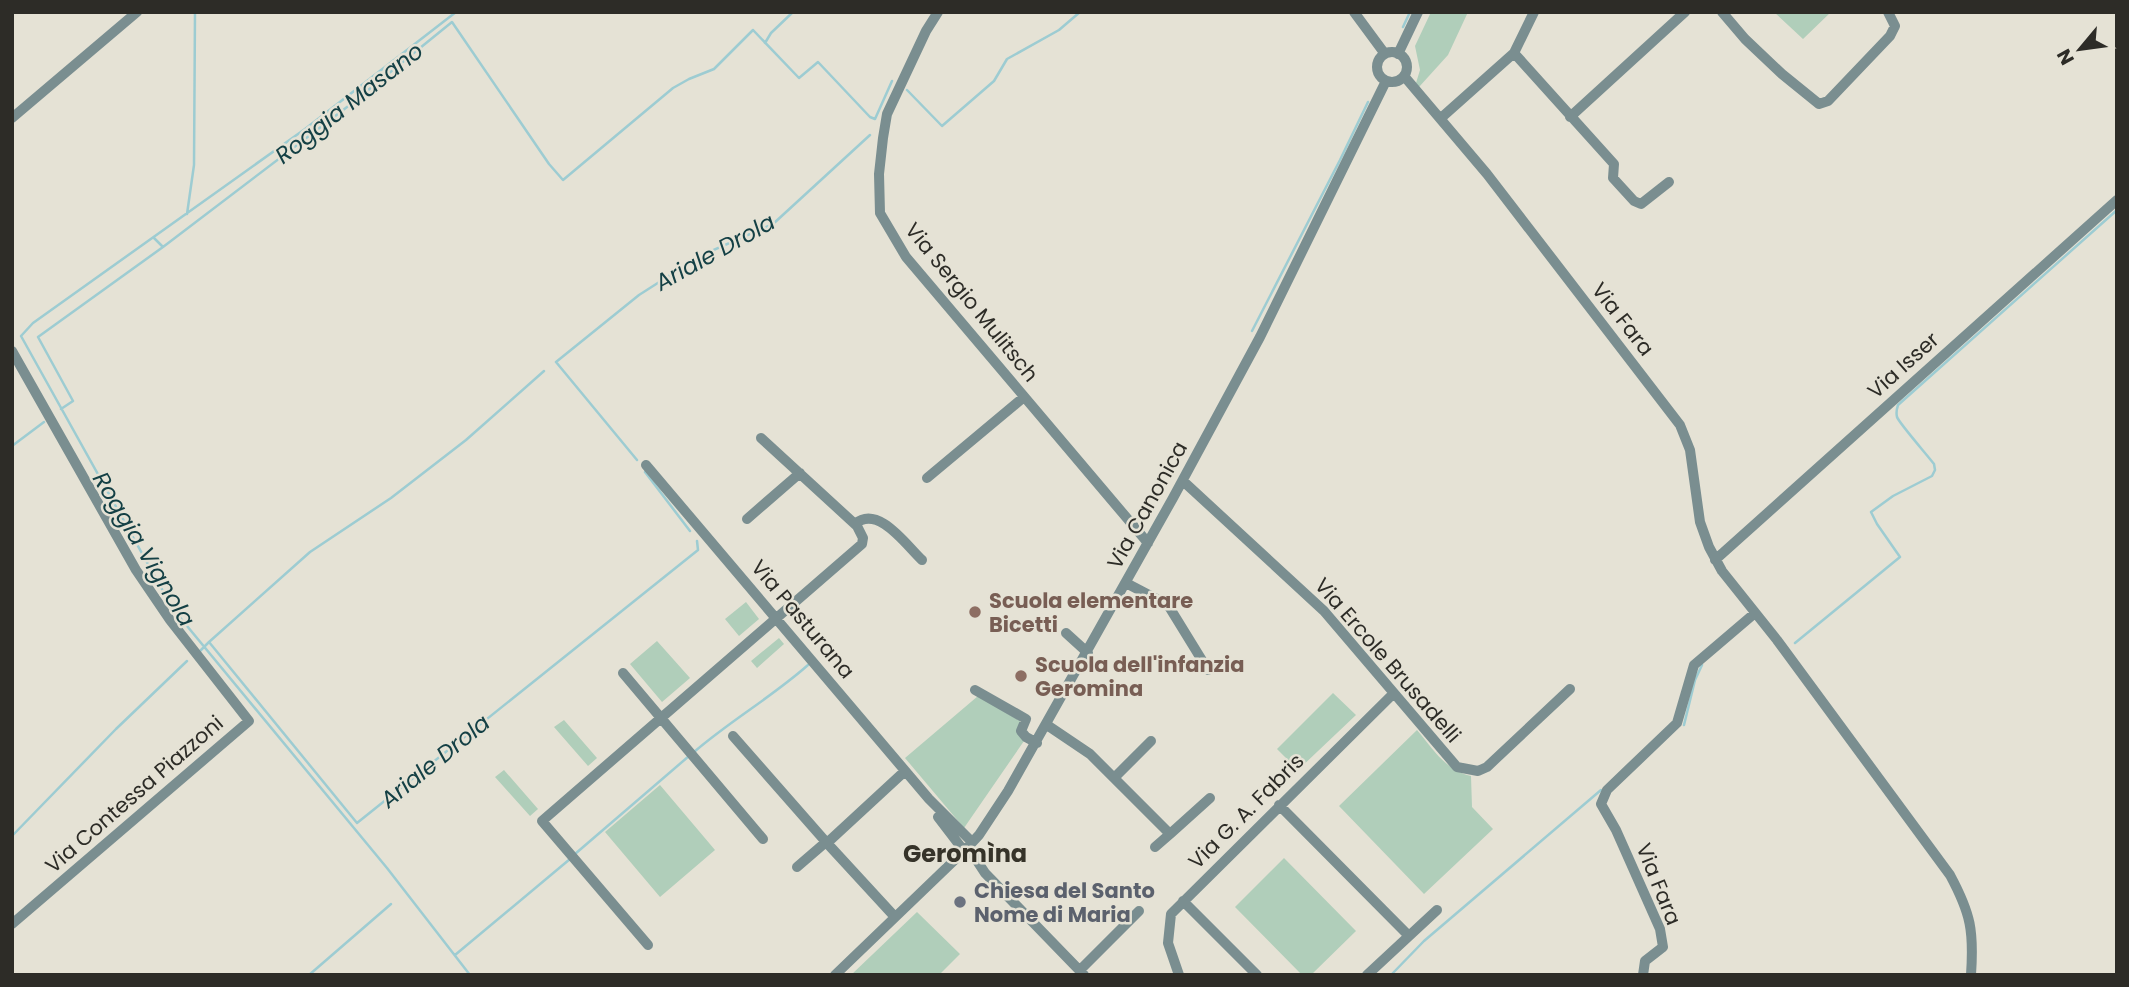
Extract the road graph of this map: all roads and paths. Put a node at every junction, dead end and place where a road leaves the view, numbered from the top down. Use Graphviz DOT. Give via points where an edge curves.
graph roads {
  1 [pos="138,12"];
  2 [pos="939,12"];
  3 [pos="1354,12"];
  4 [pos="1418,12"];
  5 [pos="1534,12"];
  6 [pos="1685,12"];
  7 [pos="1722,12"];
  8 [pos="1888,12"];
  9 [pos="1514,53"];
  10 [pos="1385,54"];
  11 [pos="1398,54"];
  12 [pos="1404,76"];
  13 [pos="1386,81"];
  14 [pos="1570,117"];
  15 [pos="12,118"];
  16 [pos="1441,118"];
  17 [pos="1669,182"];
  18 [pos="2117,200"];
  19 [pos="12,351"];
  20 [pos="1024,397"];
  21 [pos="761,438"];
  22 [pos="646,465"];
  23 [pos="800,473"];
  24 [pos="928,478"];
  25 [pos="1182,481"];
  26 [pos="747,519"];
  27 [pos="855,524"];
  28 [pos="1148,544"];
  29 [pos="922,560"];
  30 [pos="1716,560"];
  31 [pos="1126,583"];
  32 [pos="1755,612"];
  33 [pos="777,617"];
  34 [pos="1066,633"];
  35 [pos="1088,653"];
  36 [pos="1208,670"];
  37 [pos="623,673"];
  38 [pos="1570,689"];
  39 [pos="975,690"];
  40 [pos="1394,693"];
  41 [pos="661,718"];
  42 [pos="1047,725"];
  43 [pos="733,736"];
  44 [pos="1151,741"];
  45 [pos="1037,743"];
  46 [pos="905,771"];
  47 [pos="1114,778"];
  48 [pos="1210,798"];
  49 [pos="1279,805"];
  50 [pos="1170,834"];
  51 [pos="763,839"];
  52 [pos="826,843"];
  53 [pos="1155,847"];
  54 [pos="966,849"];
  55 [pos="797,867"];
  56 [pos="1183,901"];
  57 [pos="1437,910"];
  58 [pos="1139,911"];
  59 [pos="895,917"];
  60 [pos="12,924"];
  61 [pos="1409,936"];
  62 [pos="648,945"];
  63 [pos="1082,972"];
  64 [pos="835,975"];
  65 [pos="1179,975"];
  66 [pos="1257,975"];
  67 [pos="1367,975"];
  68 [pos="1643,975"];
  69 [pos="1971,975"];
  1 -- 15 [label="street"];
  2 -- 20 [label="street, Via Sergio Mulitsch" via="887,114 879,174 880,213 906,257"];
  3 -- 10 [label="street"];
  4 -- 11 [label="street"];
  5 -- 9 [label="street"];
  6 -- 14 [label="street"];
  7 -- 8 [label="street" via="1745,39 1819,104 1828,101 1883,44 1895,26"];
  9 -- 14 [label="street"];
  9 -- 16 [label="street"];
  10 -- 11 [label="street"];
  10 -- 13 [label="street" via="1377,70"];
  11 -- 12 [label="street" via="1406,61"];
  12 -- 13 [label="street"];
  12 -- 16 [label="street, Via Fara"];
  13 -- 25 [label="street, Via Canonica" via="1260,337"];
  14 -- 17 [label="street" via="1614,164 1613,178 1637,205"];
  16 -- 30 [label="street, Via Fara" via="1679,425 1690,450 1700,522"];
  18 -- 30 [label="street, Via Isser"];
  19 -- 60 [label="street, Via Contessa Piazzoni" via="136,570 249,721"];
  20 -- 24 [label="street"];
  20 -- 28 [label="street, Via Sergio Mulitsch"];
  21 -- 23 [label="street"];
  22 -- 33 [label="street, Via Pasturana"];
  23 -- 26 [label="street"];
  23 -- 27 [label="street"];
  25 -- 28 [label="street, Via Canonica"];
  25 -- 40 [label="street, Via Ercole Brusadelli" via="1324,611"];
  27 -- 29 [label="street" via="864,518 877,519"];
  27 -- 33 [label="street" via="863,538 858,549"];
  28 -- 31 [label="street, Via Canonica"];
  30 -- 32 [label="street, Via Fara"];
  31 -- 35 [label="street, Via Canonica"];
  31 -- 36 [label="street" via="1168,605"];
  32 -- 68 [label="street, Via Fara" via="1694,665 1677,723 1607,790 1601,804 1660,929 1663,947 1645,961"];
  32 -- 69 [label="street, Via Fara" via="1950,875 1972,927"];
  33 -- 41 [label="street"];
  33 -- 46 [label="street, Via Pasturana"];
  34 -- 35 [label="street"];
  35 -- 42 [label="street, Via Canonica"];
  37 -- 41 [label="street"];
  38 -- 40 [label="street, Via Ercole Brusadelli" via="1494,762 1478,771 1458,767"];
  39 -- 45 [label="street" via="1026,719 1021,731"];
  40 -- 49 [label="street, Via G. A. Fabris"];
  41 -- 51 [label="street"];
  41 -- 62 [label="street" via="542,821"];
  42 -- 45 [label="street, Via Canonica"];
  42 -- 47 [label="street" via="1090,754"];
  43 -- 52 [label="street"];
  44 -- 47 [label="street"];
  45 -- 54 [label="street, Via Canonica"];
  46 -- 52 [label="street"];
  46 -- 54 [label="street, Via Pasturana"];
  47 -- 50 [label="street"];
  48 -- 50 [label="street"];
  49 -- 56 [label="street, Via G. A. Fabris"];
  49 -- 61 [label="street"];
  50 -- 53 [label="street"];
  52 -- 55 [label="street"];
  52 -- 59 [label="street"];
  54 -- 59 [label="street, Via Canonica"];
  54 -- 63 [label="street"];
  56 -- 65 [label="street, Via G. A. Fabris" via="1169,924 1170,949"];
  56 -- 66 [label="street"];
  57 -- 61 [label="street"];
  58 -- 63 [label="street"];
  59 -- 64 [label="street, Via Canonica"];
  61 -- 67 [label="street"];
}
